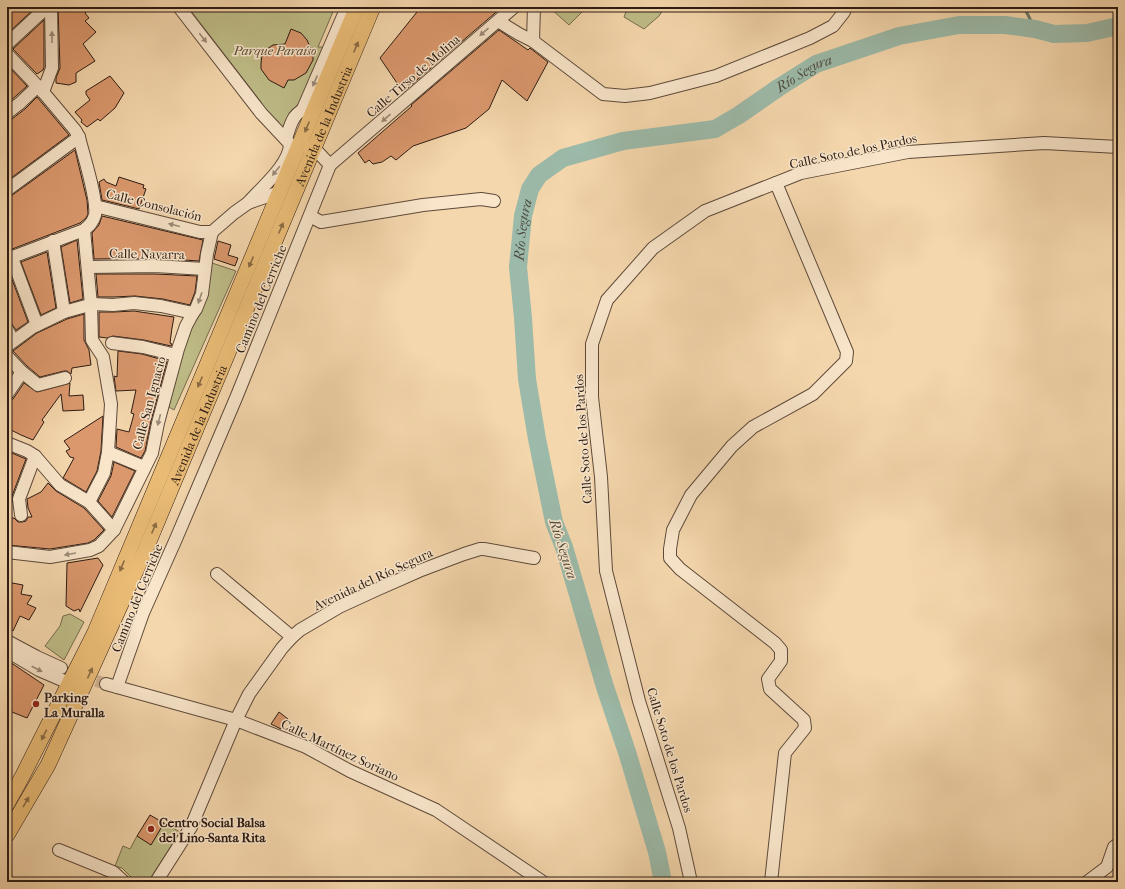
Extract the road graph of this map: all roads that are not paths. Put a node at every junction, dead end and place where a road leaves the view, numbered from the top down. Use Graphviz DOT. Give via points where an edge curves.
graph roads {
  1 [pos="47,7"];
  2 [pos="51,7"];
  3 [pos="179,7"];
  4 [pos="347,7"];
  5 [pos="357,7"];
  6 [pos="373,7"];
  7 [pos="514,7"];
  8 [pos="534,7"];
  9 [pos="844,12"];
  10 [pos="498,21"];
  11 [pos="533,41"];
  12 [pos="7,44"];
  13 [pos="7,54"];
  14 [pos="40,89"];
  15 [pos="309,107"];
  16 [pos="8,110"];
  17 [pos="78,137"];
  18 [pos="291,144"];
  19 [pos="1118,147"];
  20 [pos="314,148"];
  21 [pos="330,165"];
  22 [pos="776,183"];
  23 [pos="7,190"];
  24 [pos="280,192"];
  25 [pos="494,201"];
  26 [pos="248,202"];
  27 [pos="95,206"];
  28 [pos="310,216"];
  29 [pos="84,230"];
  30 [pos="212,232"];
  31 [pos="53,241"];
  32 [pos="10,258"];
  33 [pos="89,267"];
  34 [pos="205,270"];
  35 [pos="91,305"];
  36 [pos="64,312"];
  37 [pos="193,313"];
  38 [pos="37,325"];
  39 [pos="7,329"];
  40 [pos="112,342"];
  41 [pos="10,343"];
  42 [pos="176,355"];
  43 [pos="7,356"];
  44 [pos="22,372"];
  45 [pos="65,378"];
  46 [pos="7,394"];
  47 [pos="7,443"];
  48 [pos="108,452"];
  49 [pos="35,456"];
  50 [pos="144,467"];
  51 [pos="89,502"];
  52 [pos="22,515"];
  53 [pos="114,530"];
  54 [pos="7,552"];
  55 [pos="534,558"];
  56 [pos="217,574"];
  57 [pos="292,637"];
  58 [pos="7,641"];
  59 [pos="7,651"];
  60 [pos="61,668"];
  61 [pos="69,683"];
  62 [pos="111,686"];
  63 [pos="236,720"];
  64 [pos="7,804"];
  65 [pos="7,836"];
  66 [pos="1118,844"];
  67 [pos="59,850"];
  68 [pos="124,882"];
  69 [pos="156,882"];
  70 [pos="543,882"];
  71 [pos="691,882"];
  72 [pos="771,882"];
  73 [pos="1087,882"];
  1 -- 12 [label="street"];
  14 -- 2 [label="street, one-way" via="52,68"];
  3 -- 18 [label="street, one-way" via="261,113"];
  4 -- 15 [label="street, one-way"];
  5 -- 15 [label="main road, Avenida de la Industria"];
  20 -- 6 [label="main road, Avenida de la Industria, one-way"];
  7 -- 10 [label="street, Calle Tirso de Molina"];
  8 -- 11 [label="street"];
  9 -- 11 [label="street" via="833,26 716,76 650,93 625,96 603,94"];
  10 -- 11 [label="street"];
  10 -- 21 [label="street, Calle Tirso de Molina, one-way"];
  13 -- 14 [label="street"];
  14 -- 16 [label="street"];
  14 -- 17 [label="street"];
  15 -- 18 [label="main road, Avenida de la Industria, one-way"];
  17 -- 23 [label="street"];
  17 -- 27 [label="street"];
  18 -- 20 [label="street"];
  18 -- 24 [label="main road, Avenida de la Industria"];
  18 -- 26 [label="street, one-way" via="289,154 277,171"];
  19 -- 22 [label="street, Calle Soto de los Pardos" via="1044,143 908,152 801,174"];
  20 -- 21 [label="street"];
  65 -- 20 [label="main road, Avenida de la Industria, one-way" via="48,765 145,551"];
  21 -- 28 [label="street, Camino del Cerriche"];
  22 -- 71 [label="street, Calle Soto de los Pardos" via="705,211 653,248 607,300 592,344 592,397 601,478 606,571 639,701 679,828"];
  22 -- 72 [label="street" via="847,352 846,361 813,394 753,427 732,446 691,495 673,530 670,548 670,558 680,569 781,650 781,661 768,679 770,689 804,720 805,728 785,753"];
  24 -- 26 [label="street, Calle Consolación"];
  24 -- 61 [label="main road, Avenida de la Industria, one-way" via="98,625"];
  25 -- 28 [label="street" via="481,199 423,205 321,222"];
  26 -- 30 [label="street, Calle Consolación"];
  27 -- 29 [label="street, Calle Consolación" via="94,219"];
  30 -- 27 [label="street, Calle Consolación, one-way" via="200,232"];
  28 -- 62 [label="street, Camino del Cerriche" via="203,476"];
  29 -- 31 [label="street"];
  29 -- 33 [label="street"];
  30 -- 34 [label="street, Calle San Ignacio"];
  31 -- 32 [label="street"];
  31 -- 36 [label="street"];
  32 -- 38 [label="street"];
  33 -- 34 [label="street, Calle Navarra" via="155,266"];
  33 -- 35 [label="street"];
  34 -- 37 [label="street, Calle San Ignacio, one-way" via="202,294"];
  35 -- 36 [label="street"];
  35 -- 37 [label="street" via="134,303"];
  35 -- 48 [label="street" via="92,340 103,358 111,404"];
  36 -- 38 [label="street"];
  37 -- 42 [label="street, Calle San Ignacio"];
  38 -- 41 [label="street"];
  39 -- 41 [label="street"];
  40 -- 42 [label="street"];
  42 -- 50 [label="street, Calle San Ignacio, one-way" via="152,453"];
  43 -- 44 [label="street"];
  44 -- 45 [label="street" via="38,385"];
  44 -- 46 [label="street"];
  47 -- 49 [label="street"];
  48 -- 50 [label="street"];
  48 -- 51 [label="street" via="104,473"];
  49 -- 51 [label="street" via="60,485"];
  49 -- 52 [label="street" via="19,499"];
  50 -- 53 [label="street, Calle San Ignacio"];
  51 -- 53 [label="street"];
  53 -- 54 [label="street, Calle San Ignacio, one-way" via="99,546 90,550 50,557"];
  55 -- 57 [label="street, Avenida del Río Segura" via="484,549 464,554 339,607"];
  56 -- 57 [label="street"];
  57 -- 63 [label="street, Avenida del Río Segura" via="249,694"];
  58 -- 60 [label="street"];
  59 -- 61 [label="street, one-way" via="39,670"];
  61 -- 64 [label="main road, Avenida de la Industria, one-way"];
  62 -- 63 [label="street, Calle Martínez Soriano"];
  63 -- 69 [label="street, Avenida del Río Segura" via="191,827"];
  63 -- 70 [label="street, Calle Martínez Soriano" via="306,747 350,771 436,810"];
  66 -- 73 [label="street" via="1114,847 1107,867"];
  67 -- 68 [label="street" via="113,872"];
}
